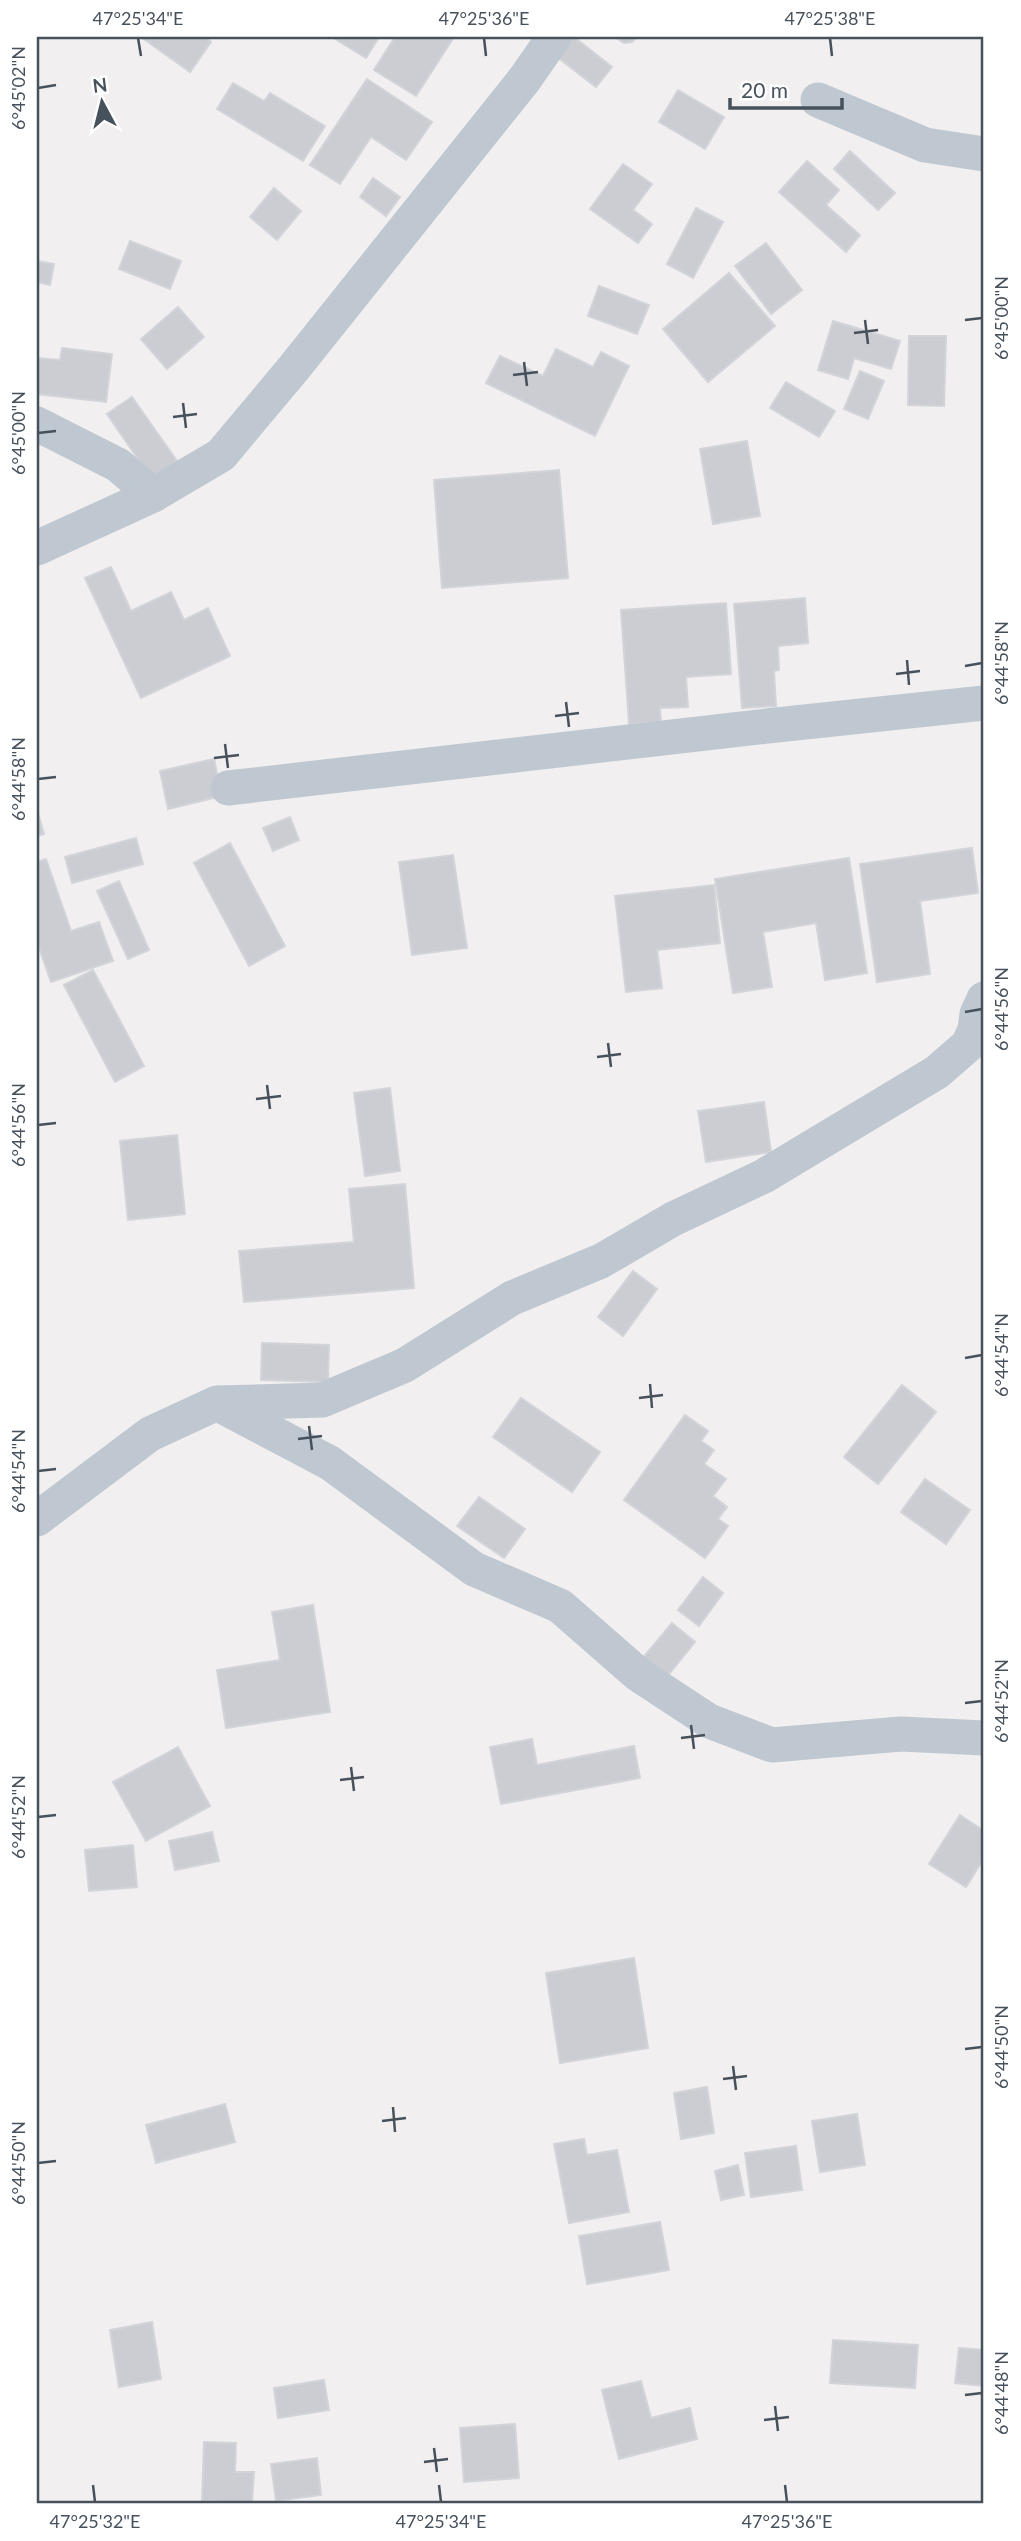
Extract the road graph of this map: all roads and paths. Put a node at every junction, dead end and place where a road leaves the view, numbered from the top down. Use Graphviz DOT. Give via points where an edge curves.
graph roads {
  1 [pos="554,37"];
  2 [pos="818,100"];
  3 [pos="984,154"];
  4 [pos="37,424"];
  5 [pos="153,495"];
  6 [pos="37,548"];
  7 [pos="984,703"];
  8 [pos="228,788"];
  9 [pos="984,999"];
  10 [pos="217,1404"];
  11 [pos="37,1519"];
  12 [pos="984,1738"];
  1 -- 5 [label="street" via="516,91 221,455"];
  2 -- 3 [label="street" via="925,145"];
  4 -- 5 [label="street" via="118,466"];
  5 -- 6 [label="street"];
  7 -- 8 [label="street"];
  9 -- 10 [label="street" via="968,1045 937,1072 764,1176 673,1219 601,1261 512,1297 405,1365 322,1400"];
  10 -- 11 [label="street" via="150,1434"];
  10 -- 12 [label="street" via="330,1463 474,1569 560,1606 639,1675 709,1721 772,1745 901,1734"];
}
